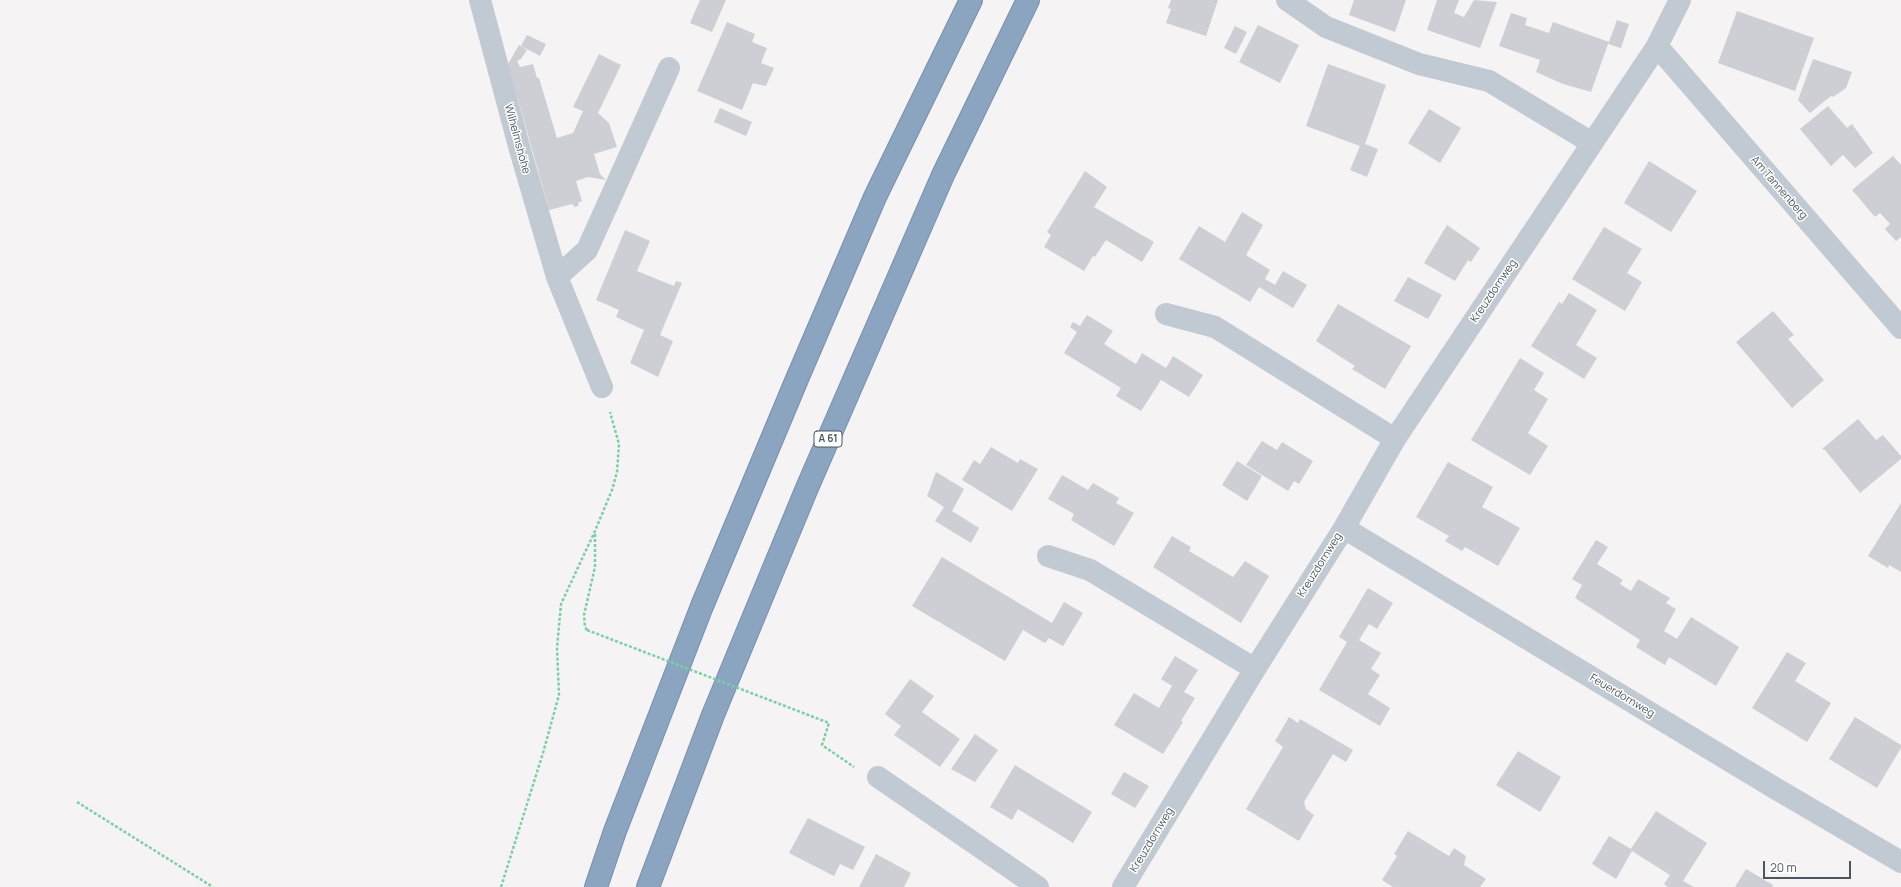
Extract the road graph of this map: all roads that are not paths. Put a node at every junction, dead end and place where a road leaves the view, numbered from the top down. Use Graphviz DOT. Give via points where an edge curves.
graph roads {
  1 [pos="480,0"];
  2 [pos="972,0"];
  3 [pos="1028,0"];
  4 [pos="1287,0"];
  5 [pos="1680,0"];
  6 [pos="1657,46"];
  7 [pos="669,68"];
  8 [pos="1592,143"];
  9 [pos="557,277"];
  10 [pos="1166,314"];
  11 [pos="1901,328"];
  12 [pos="602,387"];
  13 [pos="1395,439"];
  14 [pos="1344,528"];
  15 [pos="1048,556"];
  16 [pos="1255,669"];
  17 [pos="878,777"];
  18 [pos="1901,862"];
  19 [pos="596,887"];
  20 [pos="648,887"];
  21 [pos="1038,887"];
  22 [pos="1123,887"];
  1 -- 9 [label="street, Wilhelmshöhe"];
  2 -- 19 [label="highway" via="876,197 794,387 702,606"];
  3 -- 20 [label="highway, A 61" via="943,175 807,488 713,715"];
  4 -- 8 [label="street" via="1333,30 1419,64 1489,81"];
  5 -- 6 [label="street, Kreuzdornweg"];
  6 -- 8 [label="street, Kreuzdornweg"];
  6 -- 11 [label="street, Am Tannenberg"];
  7 -- 9 [label="street" via="587,250"];
  8 -- 13 [label="street, Kreuzdornweg"];
  9 -- 12 [label="street, Wilhelmshöhe"];
  10 -- 13 [label="street" via="1216,327"];
  13 -- 14 [label="street, Kreuzdornweg"];
  14 -- 16 [label="street, Kreuzdornweg"];
  14 -- 18 [label="street, Feuerdornweg"];
  15 -- 16 [label="street" via="1090,570"];
  16 -- 22 [label="street, Kreuzdornweg"];
  17 -- 21 [label="street"];
}
